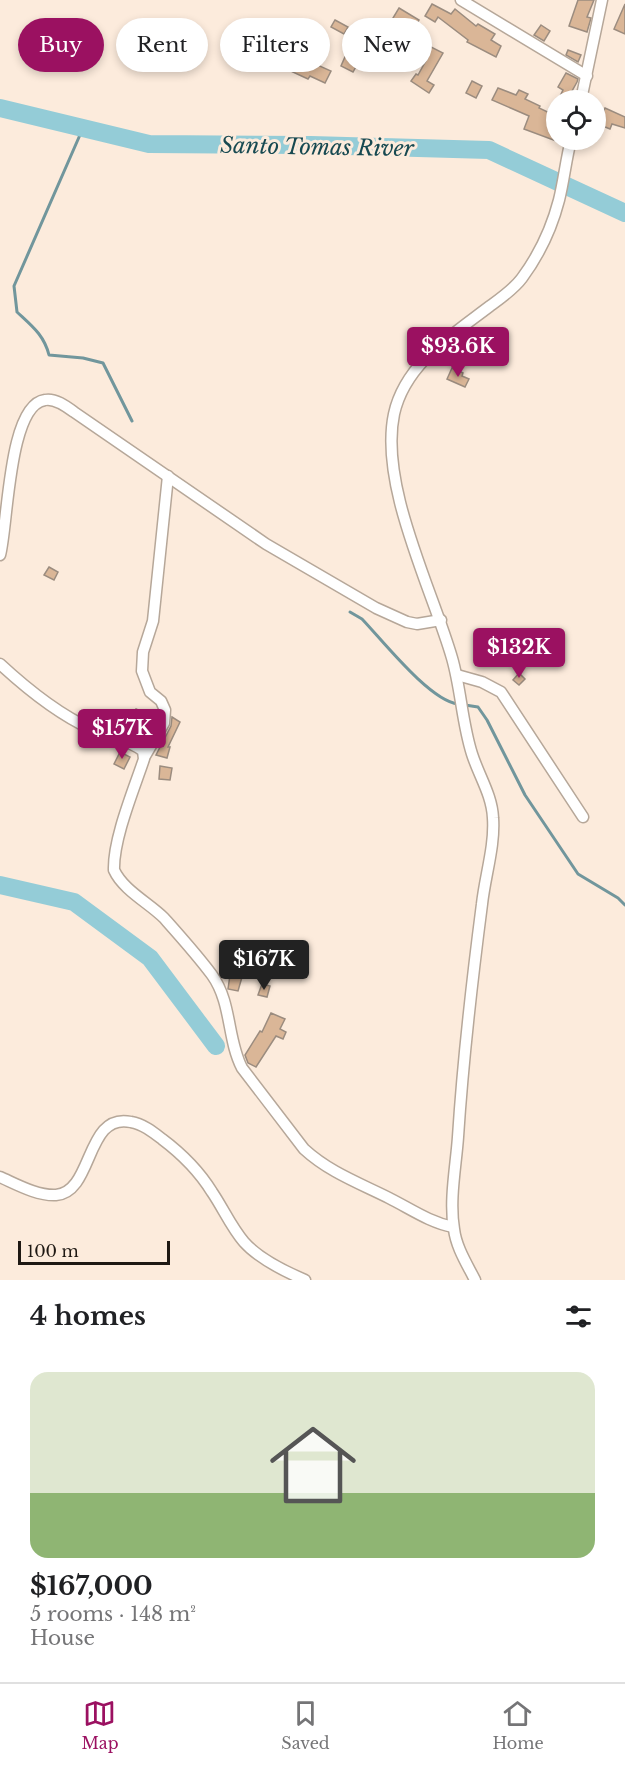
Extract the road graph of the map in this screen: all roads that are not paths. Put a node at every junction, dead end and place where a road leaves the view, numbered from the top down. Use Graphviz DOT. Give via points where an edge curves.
graph roads {
  1 [pos="461,0"];
  2 [pos="602,0"];
  3 [pos="587,76"];
  4 [pos="584,90"];
  5 [pos="568,150"];
  6 [pos="168,476"];
  7 [pos="0,555"];
  8 [pos="441,620"];
  9 [pos="0,664"];
  10 [pos="457,675"];
  11 [pos="145,756"];
  12 [pos="583,817"];
  13 [pos="0,1177"];
  14 [pos="453,1227"];
  15 [pos="305,1280"];
  16 [pos="475,1280"];
  1 -- 3 [label="street"];
  2 -- 3 [label="street"];
  3 -- 4 [label="street"];
  5 -- 8 [label="street" via="559,200 543,242 520,280 431,352 411,375 394,413 397,485 411,539"];
  6 -- 7 [label="street" via="63,405 41,400 31,408 22,426"];
  6 -- 8 [label="street" via="266,544 390,616 417,624"];
  6 -- 11 [label="street" via="153,621 143,652 142,671 150,692 165,710 164,723"];
  8 -- 10 [label="street"];
  9 -- 11 [label="street" via="67,716 141,748"];
  10 -- 12 [label="street" via="501,692"];
  10 -- 14 [label="street" via="473,755 490,798 493,831 462,1071"];
  11 -- 14 [label="street" via="123,824 114,870 124,884 163,918 212,976 228,1010 242,1068 304,1149 320,1163 431,1221"];
  13 -- 15 [label="street" via="41,1194 64,1193 80,1176 106,1128 129,1121 166,1142 193,1166 246,1244"];
  14 -- 16 [label="street"];
}
